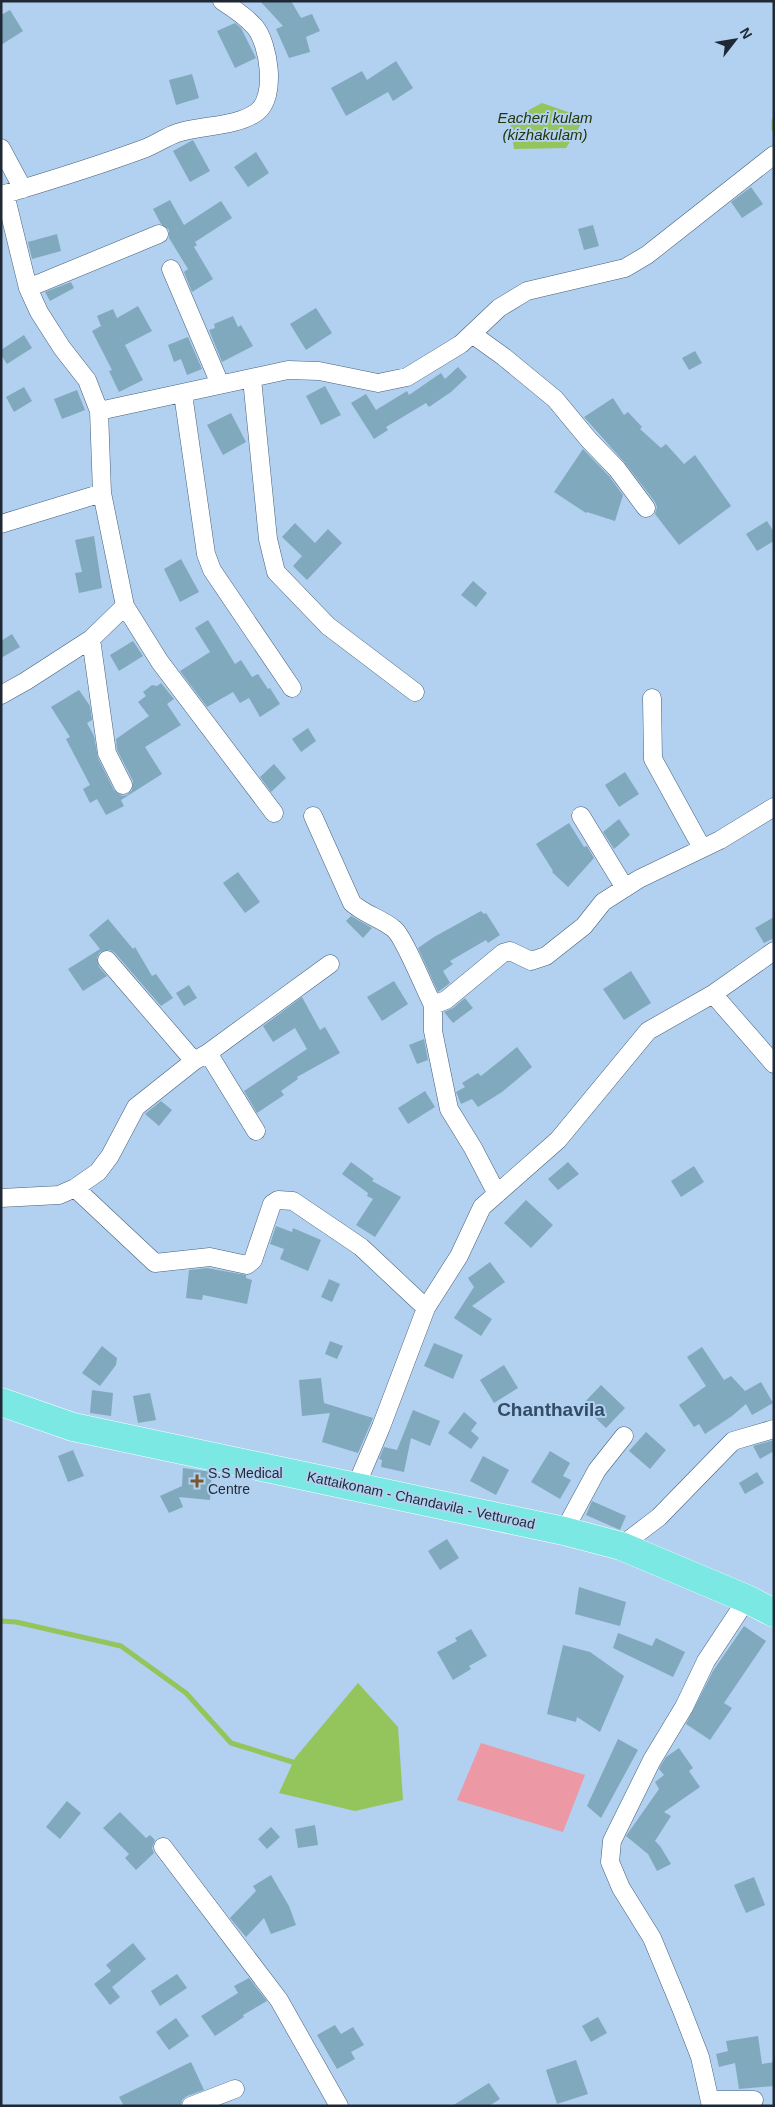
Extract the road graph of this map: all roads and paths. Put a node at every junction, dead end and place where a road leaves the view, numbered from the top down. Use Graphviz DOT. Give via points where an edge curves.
graph roads {
  1 [pos="231,4"];
  2 [pos="1,148"];
  3 [pos="774,155"];
  4 [pos="23,189"];
  5 [pos="3,194"];
  6 [pos="159,234"];
  7 [pos="171,269"];
  8 [pos="28,288"];
  9 [pos="472,334"];
  10 [pos="252,379"];
  11 [pos="220,384"];
  12 [pos="183,394"];
  13 [pos="99,411"];
  14 [pos="102,493"];
  15 [pos="646,508"];
  16 [pos="1,524"];
  17 [pos="125,606"];
  18 [pos="92,639"];
  19 [pos="292,688"];
  20 [pos="416,692"];
  21 [pos="1,695"];
  22 [pos="652,698"];
  23 [pos="123,785"];
  24 [pos="774,807"];
  25 [pos="274,813"];
  26 [pos="313,816"];
  27 [pos="581,816"];
  28 [pos="702,848"];
  29 [pos="625,888"];
  30 [pos="774,952"];
  31 [pos="107,960"];
  32 [pos="330,964"];
  33 [pos="713,994"];
  34 [pos="433,1005"];
  35 [pos="201,1057"];
  36 [pos="774,1064"];
  37 [pos="256,1131"];
  38 [pos="75,1188"];
  39 [pos="497,1194"];
  40 [pos="1,1198"];
  41 [pos="426,1308"];
  42 [pos="1,1402"];
  43 [pos="774,1429"];
  44 [pos="624,1436"];
  45 [pos="356,1486"];
  46 [pos="564,1531"];
  47 [pos="621,1546"];
  48 [pos="747,1599"];
  49 [pos="774,1613"];
  50 [pos="163,1847"];
  51 [pos="235,2089"];
  52 [pos="754,2100"];
  53 [pos="710,2103"];
  54 [pos="191,2106"];
  55 [pos="339,2106"];
  1 -- 4 [label="street" via="256,28 266,53 270,74 267,99 258,111 243,119 176,133 148,147"];
  2 -- 4 [label="street"];
  3 -- 9 [label="street" via="625,268 526,291 499,308"];
  4 -- 5 [label="street"];
  5 -- 8 [label="street"];
  6 -- 8 [label="street"];
  7 -- 11 [label="street"];
  8 -- 13 [label="street" via="62,348 87,380"];
  9 -- 10 [label="street" via="407,377 378,382 319,370 288,370"];
  9 -- 15 [label="street" via="555,399 617,469"];
  10 -- 11 [label="street"];
  10 -- 20 [label="street" via="268,539 276,572 328,626"];
  11 -- 12 [label="street"];
  12 -- 13 [label="street"];
  12 -- 19 [label="street" via="206,554 212,570"];
  13 -- 14 [label="street"];
  14 -- 16 [label="street"];
  14 -- 17 [label="street"];
  17 -- 18 [label="street"];
  17 -- 25 [label="street" via="160,662"];
  18 -- 21 [label="street"];
  18 -- 23 [label="street" via="107,753"];
  22 -- 28 [label="street" via="653,759"];
  24 -- 28 [label="street"];
  26 -- 34 [label="street" via="352,904 362,913 396,930"];
  27 -- 29 [label="street"];
  28 -- 29 [label="street"];
  29 -- 34 [label="street" via="604,902 584,926 546,956 531,961 510,952 503,953 446,1000"];
  30 -- 33 [label="street"];
  31 -- 35 [label="street"];
  32 -- 35 [label="street"];
  33 -- 36 [label="street"];
  33 -- 39 [label="street" via="648,1031 558,1140"];
  34 -- 39 [label="street" via="433,1031 448,1109"];
  35 -- 37 [label="street"];
  35 -- 38 [label="street" via="136,1108 98,1172"];
  38 -- 40 [label="street" via="60,1195"];
  38 -- 41 [label="street" via="155,1263 210,1257 247,1266 253,1260 272,1204 278,1200 293,1201 361,1247"];
  39 -- 41 [label="street" via="482,1208 459,1256"];
  41 -- 45 [label="street"];
  42 -- 45 [label="main road, Kattaikonam - Chandavila - Vetturoad" via="73,1427"];
  43 -- 47 [label="street" via="733,1441 658,1517"];
  44 -- 46 [label="street" via="597,1470"];
  45 -- 46 [label="main road, Kattaikonam - Chandavila - Vetturoad"];
  46 -- 47 [label="main road, Kattaikonam - Chandavila - Vetturoad"];
  47 -- 48 [label="main road, Kattaikonam - Chandavila - Vetturoad"];
  48 -- 49 [label="main road, Kattaikonam - Chandavila - Vetturoad"];
  48 -- 53 [label="street" via="706,1661 684,1707 652,1760 612,1841 610,1862 621,1888 652,1938 700,2057"];
  50 -- 55 [label="street" via="279,2000"];
  51 -- 54 [label="street"];
  52 -- 53 [label="street"];
}
